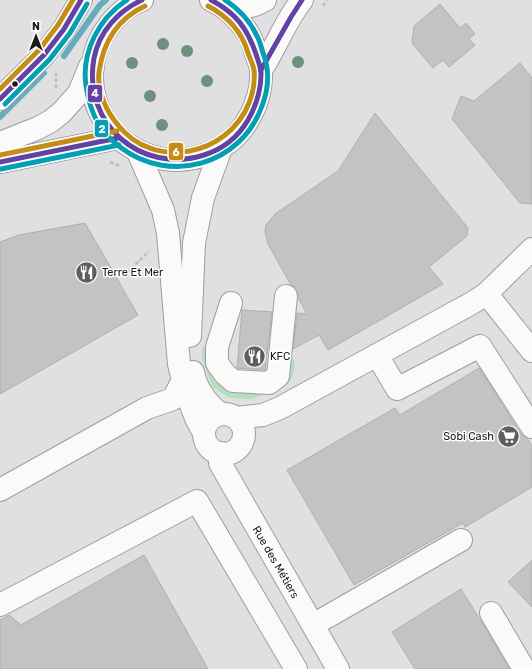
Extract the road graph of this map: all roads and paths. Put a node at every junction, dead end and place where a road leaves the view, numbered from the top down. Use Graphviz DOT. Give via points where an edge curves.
graph roads {
  1 [pos="80,0"];
  2 [pos="142,0"];
  3 [pos="212,0"];
  4 [pos="265,0"];
  5 [pos="302,0"];
  6 [pos="119,8"];
  7 [pos="94,57"];
  8 [pos="261,70"];
  9 [pos="0,99"];
  10 [pos="118,138"];
  11 [pos="0,143"];
  12 [pos="221,148"];
  13 [pos="138,152"];
  14 [pos="104,160"];
  15 [pos="0,162"];
  16 [pos="123,168"];
  17 [pos="532,249"];
  18 [pos="149,250"];
  19 [pos="126,273"];
  20 [pos="486,294"];
  21 [pos="286,296"];
  22 [pos="230,303"];
  23 [pos="532,351"];
  24 [pos="377,355"];
  25 [pos="183,380"];
  26 [pos="329,381"];
  27 [pos="229,416"];
  28 [pos="532,427"];
  29 [pos="204,433"];
  30 [pos="241,444"];
  31 [pos="221,453"];
  32 [pos="0,490"];
  33 [pos="460,540"];
  34 [pos="0,605"];
  35 [pos="491,613"];
  36 [pos="313,625"];
  37 [pos="296,669"];
  38 [pos="338,669"];
  39 [pos="524,669"];
  1 -- 9 [label="street" via="64,29 44,55"];
  2 -- 6 [label="street"];
  3 -- 4 [label="street" via="235,8 256,5"];
  3 -- 8 [label="street" via="235,16 251,37"];
  5 -- 8 [label="street"];
  6 -- 7 [label="street" via="102,35"];
  7 -- 10 [label="street" via="92,79 95,101 104,121"];
  7 -- 11 [label="street" via="80,93 62,112 38,128"];
  8 -- 12 [label="street" via="259,95 254,111 242,130"];
  10 -- 13 [label="street"];
  10 -- 15 [label="street"];
  12 -- 13 [label="street" via="202,157 180,161 159,159"];
  12 -- 27 [label="street" via="203,198 194,243 189,354 201,393 213,409"];
  13 -- 25 [label="street" via="163,210 168,233 179,364"];
  14 -- 16 [label="path"];
  17 -- 20 [label="street"];
  18 -- 19 [label="path"];
  20 -- 23 [label="street"];
  20 -- 24 [label="street"];
  21 -- 22 [label="street" via="278,376 269,383 233,381 217,363 218,347"];
  24 -- 26 [label="street"];
  24 -- 28 [label="street" via="397,388 480,346"];
  25 -- 29 [label="street"];
  25 -- 32 [label="street" via="173,399 147,408"];
  26 -- 27 [label="street" via="263,415"];
  26 -- 30 [label="street" via="319,398"];
  27 -- 29 [label="street" via="215,416 205,427"];
  27 -- 30 [label="street" via="243,426"];
  29 -- 31 [label="street" via="209,446"];
  30 -- 31 [label="street" via="237,449"];
  31 -- 36 [label="street, Rue des Métiers" via="220,463 228,478"];
  33 -- 36 [label="street"];
  34 -- 37 [label="street" via="197,501"];
  35 -- 39 [label="street"];
  36 -- 38 [label="street, Rue des Métiers"];
}
